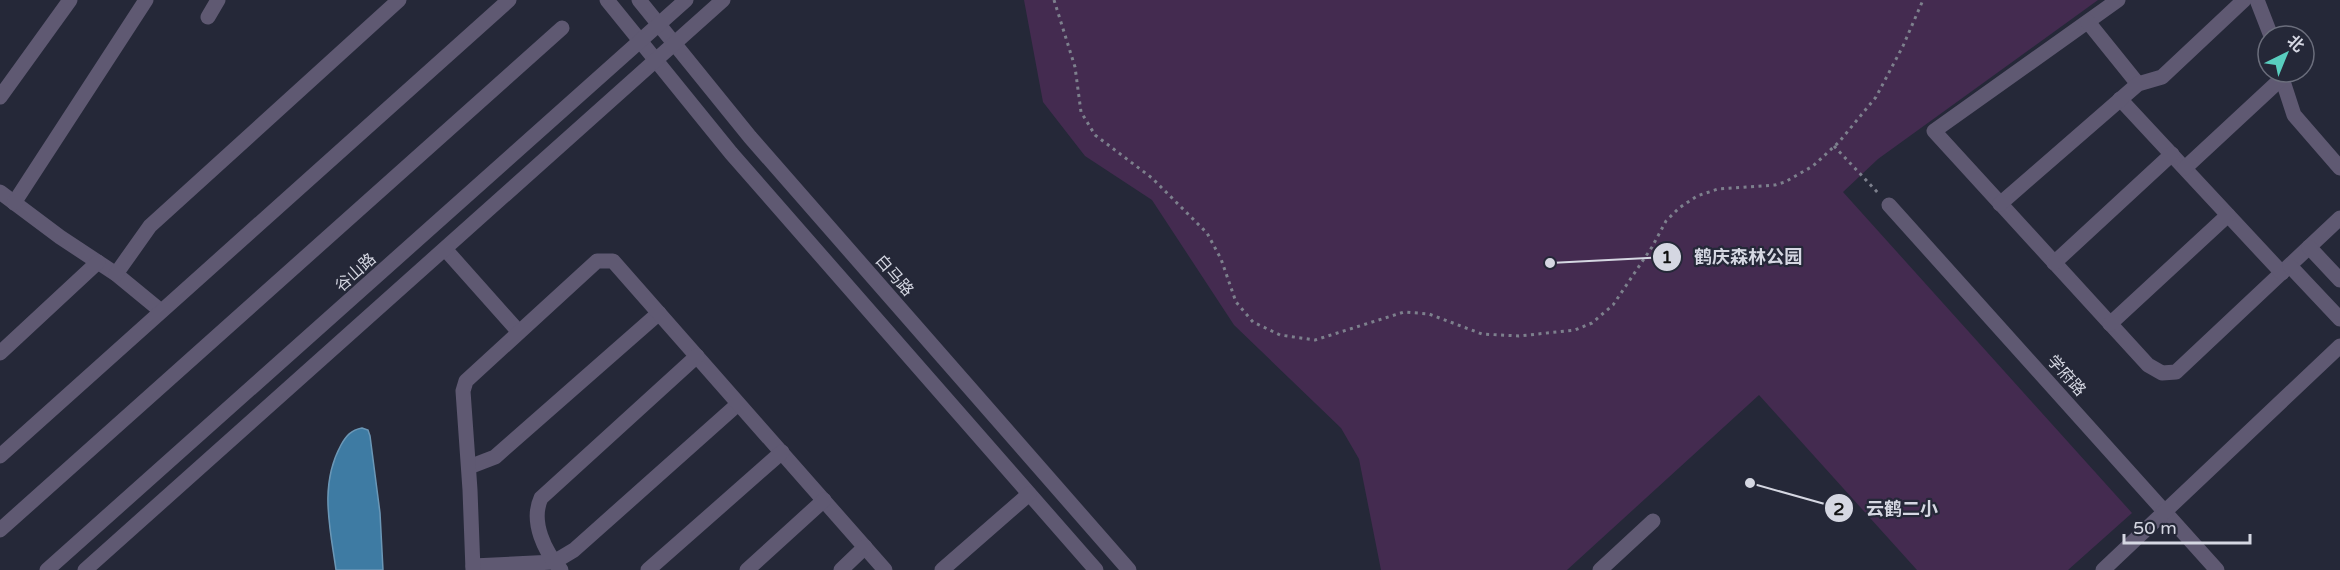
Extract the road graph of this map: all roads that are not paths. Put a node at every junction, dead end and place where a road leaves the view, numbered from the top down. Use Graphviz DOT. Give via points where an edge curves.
graph roads {
  1 [pos="70,0"];
  2 [pos="146,0"];
  3 [pos="218,0"];
  4 [pos="399,0"];
  5 [pos="509,0"];
  6 [pos="607,0"];
  7 [pos="639,0"];
  8 [pos="686,0"];
  9 [pos="723,0"];
  10 [pos="2118,0"];
  11 [pos="2244,0"];
  12 [pos="2257,0"];
  13 [pos="208,17"];
  14 [pos="2088,22"];
  15 [pos="658,24"];
  16 [pos="2266,24"];
  17 [pos="562,28"];
  18 [pos="640,41"];
  19 [pos="675,44"];
  20 [pos="656,61"];
  21 [pos="2138,84"];
  22 [pos="2272,84"];
  23 [pos="2284,84"];
  24 [pos="0,98"];
  25 [pos="2120,99"];
  26 [pos="2172,154"];
  27 [pos="2185,168"];
  28 [pos="2340,168"];
  29 [pos="0,192"];
  30 [pos="14,203"];
  31 [pos="2000,204"];
  32 [pos="1889,205"];
  33 [pos="2228,215"];
  34 [pos="2340,219"];
  35 [pos="2309,247"];
  36 [pos="445,249"];
  37 [pos="98,262"];
  38 [pos="2054,263"];
  39 [pos="2286,269"];
  40 [pos="116,274"];
  41 [pos="2340,280"];
  42 [pos="161,311"];
  43 [pos="659,313"];
  44 [pos="2340,319"];
  45 [pos="2110,324"];
  46 [pos="519,332"];
  47 [pos="2340,346"];
  48 [pos="0,353"];
  49 [pos="697,356"];
  50 [pos="738,404"];
  51 [pos="782,452"];
  52 [pos="0,456"];
  53 [pos="469,467"];
  54 [pos="1029,494"];
  55 [pos="824,500"];
  56 [pos="2165,511"];
  57 [pos="1653,520"];
  58 [pos="0,530"];
  59 [pos="865,547"];
  60 [pos="556,567"];
  61 [pos="473,568"];
  62 [pos="47,570"];
  63 [pos="85,570"];
  64 [pos="648,570"];
  65 [pos="747,570"];
  66 [pos="841,570"];
  67 [pos="885,570"];
  68 [pos="942,570"];
  69 [pos="1096,570"];
  70 [pos="1129,570"];
  71 [pos="1600,570"];
  72 [pos="2103,570"];
  73 [pos="2217,570"];
  1 -- 24 [label="street"];
  2 -- 30 [label="street"];
  3 -- 13 [label="street"];
  4 -- 40 [label="street" via="150,226"];
  5 -- 42 [label="street"];
  6 -- 18 [label="street"];
  7 -- 15 [label="street, 白马路"];
  8 -- 15 [label="street, 谷山路"];
  9 -- 19 [label="street"];
  10 -- 14 [label="street"];
  11 -- 21 [label="street" via="2162,76"];
  12 -- 16 [label="street"];
  14 -- 21 [label="street"];
  14 -- 31 [label="street" via="1934,131"];
  15 -- 18 [label="street, 谷山路"];
  15 -- 19 [label="street, 白马路"];
  17 -- 58 [label="street"];
  18 -- 20 [label="street"];
  18 -- 62 [label="street, 谷山路"];
  19 -- 20 [label="street"];
  19 -- 70 [label="street, 白马路" via="750,137"];
  20 -- 36 [label="street"];
  20 -- 54 [label="street" via="731,153"];
  21 -- 25 [label="street"];
  22 -- 27 [label="street"];
  23 -- 28 [label="street" via="2294,115"];
  25 -- 26 [label="street"];
  25 -- 31 [label="street"];
  26 -- 27 [label="street"];
  26 -- 38 [label="street"];
  27 -- 33 [label="street"];
  29 -- 30 [label="street"];
  30 -- 37 [label="street"];
  31 -- 38 [label="street"];
  32 -- 56 [label="street, 学府路"];
  33 -- 39 [label="street"];
  33 -- 45 [label="street"];
  34 -- 35 [label="street"];
  35 -- 39 [label="street"];
  35 -- 41 [label="street"];
  36 -- 46 [label="street"];
  36 -- 63 [label="street"];
  37 -- 40 [label="street"];
  37 -- 48 [label="street"];
  38 -- 45 [label="street"];
  39 -- 44 [label="street"];
  39 -- 45 [label="street" via="2176,372 2162,373 2152,368"];
  40 -- 42 [label="street"];
  42 -- 52 [label="street"];
  43 -- 46 [label="street" via="613,261 597,261"];
  43 -- 49 [label="street"];
  43 -- 53 [label="street" via="495,457"];
  46 -- 53 [label="street" via="463,387"];
  47 -- 56 [label="street"];
  49 -- 50 [label="street"];
  49 -- 60 [label="street" via="541,498 536,519"];
  50 -- 51 [label="street"];
  50 -- 60 [label="street"];
  51 -- 55 [label="street"];
  51 -- 64 [label="street"];
  53 -- 61 [label="street"];
  54 -- 68 [label="street"];
  54 -- 69 [label="street"];
  55 -- 59 [label="street"];
  55 -- 65 [label="street"];
  56 -- 72 [label="street"];
  56 -- 73 [label="street, 学府路"];
  57 -- 71 [label="street"];
  59 -- 66 [label="street"];
  59 -- 67 [label="street"];
  60 -- 61 [label="street"];
}
